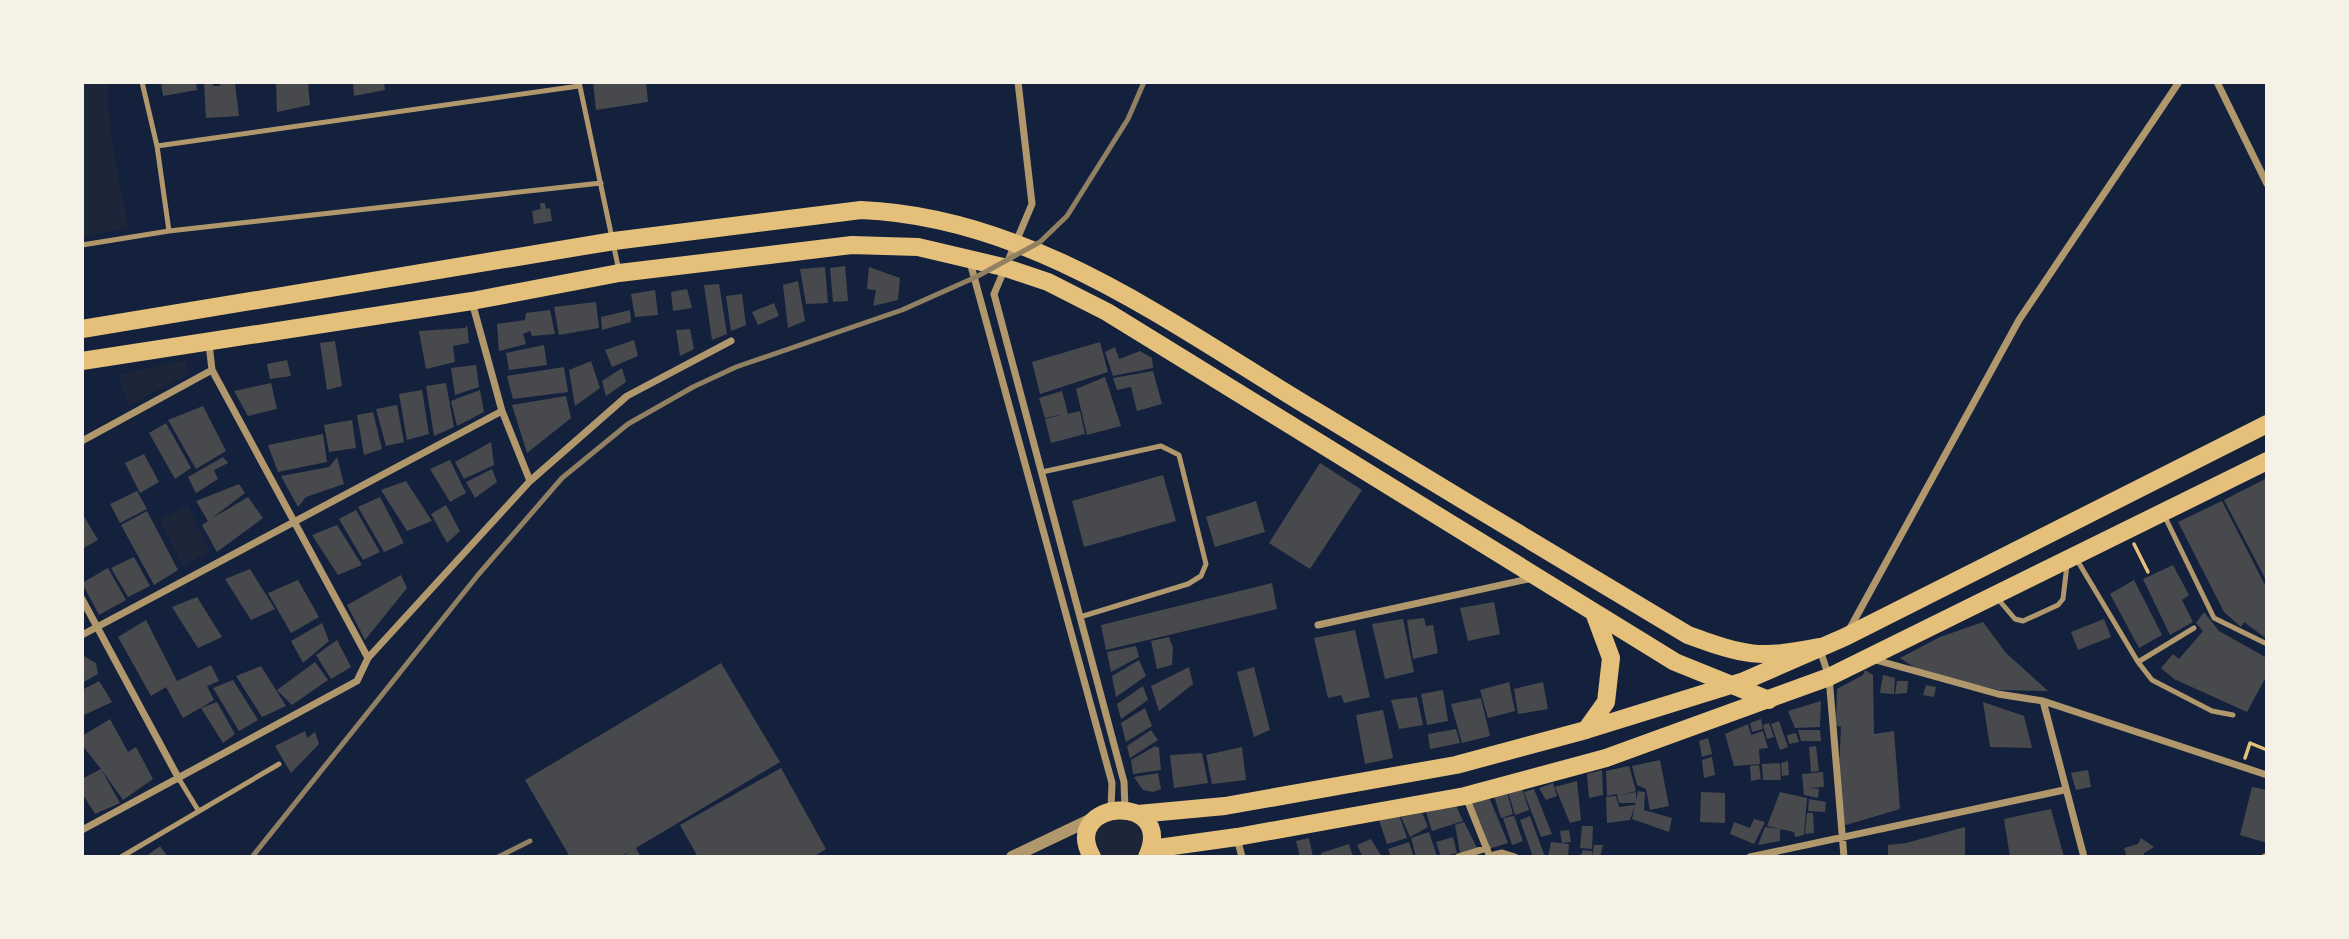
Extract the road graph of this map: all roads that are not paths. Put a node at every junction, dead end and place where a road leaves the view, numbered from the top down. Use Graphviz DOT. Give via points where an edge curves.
graph roads {
  1 [pos="142,82"];
  2 [pos="1018,82"];
  3 [pos="2179,82"];
  4 [pos="2217,82"];
  5 [pos="579,84"];
  6 [pos="157,146"];
  7 [pos="601,183"];
  8 [pos="2267,184"];
  9 [pos="169,232"];
  10 [pos="614,241"];
  11 [pos="1015,242"];
  12 [pos="82,245"];
  13 [pos="970,261"];
  14 [pos="1003,267"];
  15 [pos="619,273"];
  16 [pos="472,301"];
  17 [pos="82,329"];
  18 [pos="731,341"];
  19 [pos="209,343"];
  20 [pos="82,361"];
  21 [pos="212,370"];
  22 [pos="502,411"];
  23 [pos="2267,424"];
  24 [pos="82,441"];
  25 [pos="2266,462"];
  26 [pos="1042,472"];
  27 [pos="530,481"];
  28 [pos="2163,512"];
  29 [pos="295,522"];
  30 [pos="2071,558"];
  31 [pos="1537,577"];
  32 [pos="1996,596"];
  33 [pos="82,600"];
  34 [pos="1595,615"];
  35 [pos="1080,617"];
  36 [pos="1318,625"];
  37 [pos="97,627"];
  38 [pos="2194,628"];
  39 [pos="82,635"];
  40 [pos="1845,637"];
  41 [pos="2267,644"];
  42 [pos="1819,647"];
  43 [pos="368,658"];
  44 [pos="1868,658"];
  45 [pos="2138,662"];
  46 [pos="1829,677"];
  47 [pos="1733,684"];
  48 [pos="1769,700"];
  49 [pos="2043,701"];
  50 [pos="2233,715"];
  51 [pos="1586,730"];
  52 [pos="279,764"];
  53 [pos="2267,775"];
  54 [pos="179,779"];
  55 [pos="2064,790"];
  56 [pos="1465,796"];
  57 [pos="198,810"];
  58 [pos="1118,812"];
  59 [pos="82,830"];
  60 [pos="1237,837"];
  61 [pos="1840,837"];
  62 [pos="1149,853"];
  63 [pos="1489,854"];
  64 [pos="1015,856"];
  65 [pos="121,857"];
  66 [pos="1092,857"];
  67 [pos="1196,857"];
  68 [pos="1242,857"];
  69 [pos="1458,857"];
  70 [pos="1515,857"];
  71 [pos="1750,857"];
  72 [pos="1844,857"];
  73 [pos="2084,857"];
  1 -- 6 [label="lane"];
  2 -- 11 [label="street" via="1032,204"];
  3 -- 40 [label="street" via="2019,320"];
  4 -- 8 [label="street"];
  5 -- 6 [label="lane"];
  5 -- 7 [label="lane"];
  6 -- 9 [label="lane"];
  7 -- 9 [label="lane"];
  7 -- 10 [label="lane"];
  9 -- 12 [label="lane"];
  10 -- 11 [label="main road" via="861,210 934,219"];
  10 -- 15 [label="lane"];
  10 -- 17 [label="main road"];
  11 -- 14 [label="street"];
  11 -- 42 [label="main road" via="1119,292 1688,635 1738,653 1770,656"];
  13 -- 14 [label="main road"];
  13 -- 15 [label="main road" via="918,247 852,245"];
  13 -- 58 [label="street"];
  14 -- 26 [label="street" via="994,294"];
  14 -- 31 [label="main road" via="1048,282 1107,312"];
  15 -- 16 [label="main road"];
  16 -- 19 [label="main road"];
  16 -- 22 [label="street"];
  18 -- 27 [label="street" via="626,396"];
  19 -- 20 [label="main road"];
  19 -- 21 [label="street"];
  21 -- 24 [label="street"];
  21 -- 29 [label="street"];
  22 -- 27 [label="street"];
  22 -- 29 [label="street"];
  23 -- 40 [label="main road"];
  25 -- 28 [label="main road"];
  26 -- 35 [label="street"];
  26 -- 35 [label="lane" via="1161,446 1179,455 1206,564 1202,576"];
  27 -- 43 [label="street"];
  28 -- 30 [label="main road"];
  28 -- 41 [label="lane" via="2214,618"];
  29 -- 37 [label="street"];
  29 -- 43 [label="street"];
  30 -- 32 [label="main road"];
  30 -- 32 [label="lane" via="2058,605 2023,621 2015,619"];
  30 -- 45 [label="lane"];
  31 -- 34 [label="main road"];
  31 -- 36 [label="street"];
  32 -- 44 [label="main road"];
  33 -- 37 [label="street"];
  34 -- 47 [label="main road" via="1675,662"];
  34 -- 51 [label="main road" via="1611,658 1606,702"];
  35 -- 58 [label="street" via="1125,782"];
  37 -- 39 [label="street"];
  37 -- 54 [label="street"];
  38 -- 45 [label="lane"];
  40 -- 42 [label="main road"];
  42 -- 46 [label="street"];
  42 -- 47 [label="main road"];
  43 -- 54 [label="street" via="358,681"];
  44 -- 46 [label="main road"];
  44 -- 49 [label="street" via="1998,694"];
  45 -- 50 [label="lane" via="2152,680 2212,711"];
  46 -- 48 [label="main road"];
  46 -- 61 [label="street"];
  47 -- 48 [label="main road"];
  47 -- 51 [label="main road"];
  48 -- 56 [label="main road" via="1606,758"];
  49 -- 53 [label="street"];
  49 -- 55 [label="street"];
  51 -- 58 [label="main road" via="1456,765 1356,784 1225,806"];
  52 -- 57 [label="lane"];
  54 -- 57 [label="lane"];
  54 -- 59 [label="street"];
  55 -- 61 [label="street"];
  55 -- 73 [label="street"];
  56 -- 60 [label="main road"];
  56 -- 63 [label="street"];
  57 -- 65 [label="lane"];
  58 -- 62 [label="main road" via="1147,823"];
  58 -- 64 [label="street"];
  58 -- 66 [label="main road" via="1091,825 1087,838"];
  60 -- 62 [label="main road"];
  60 -- 67 [label="main road"];
  60 -- 68 [label="street"];
  61 -- 71 [label="street"];
  61 -- 72 [label="street"];
  63 -- 69 [label="street"];
  63 -- 70 [label="street"];
}
